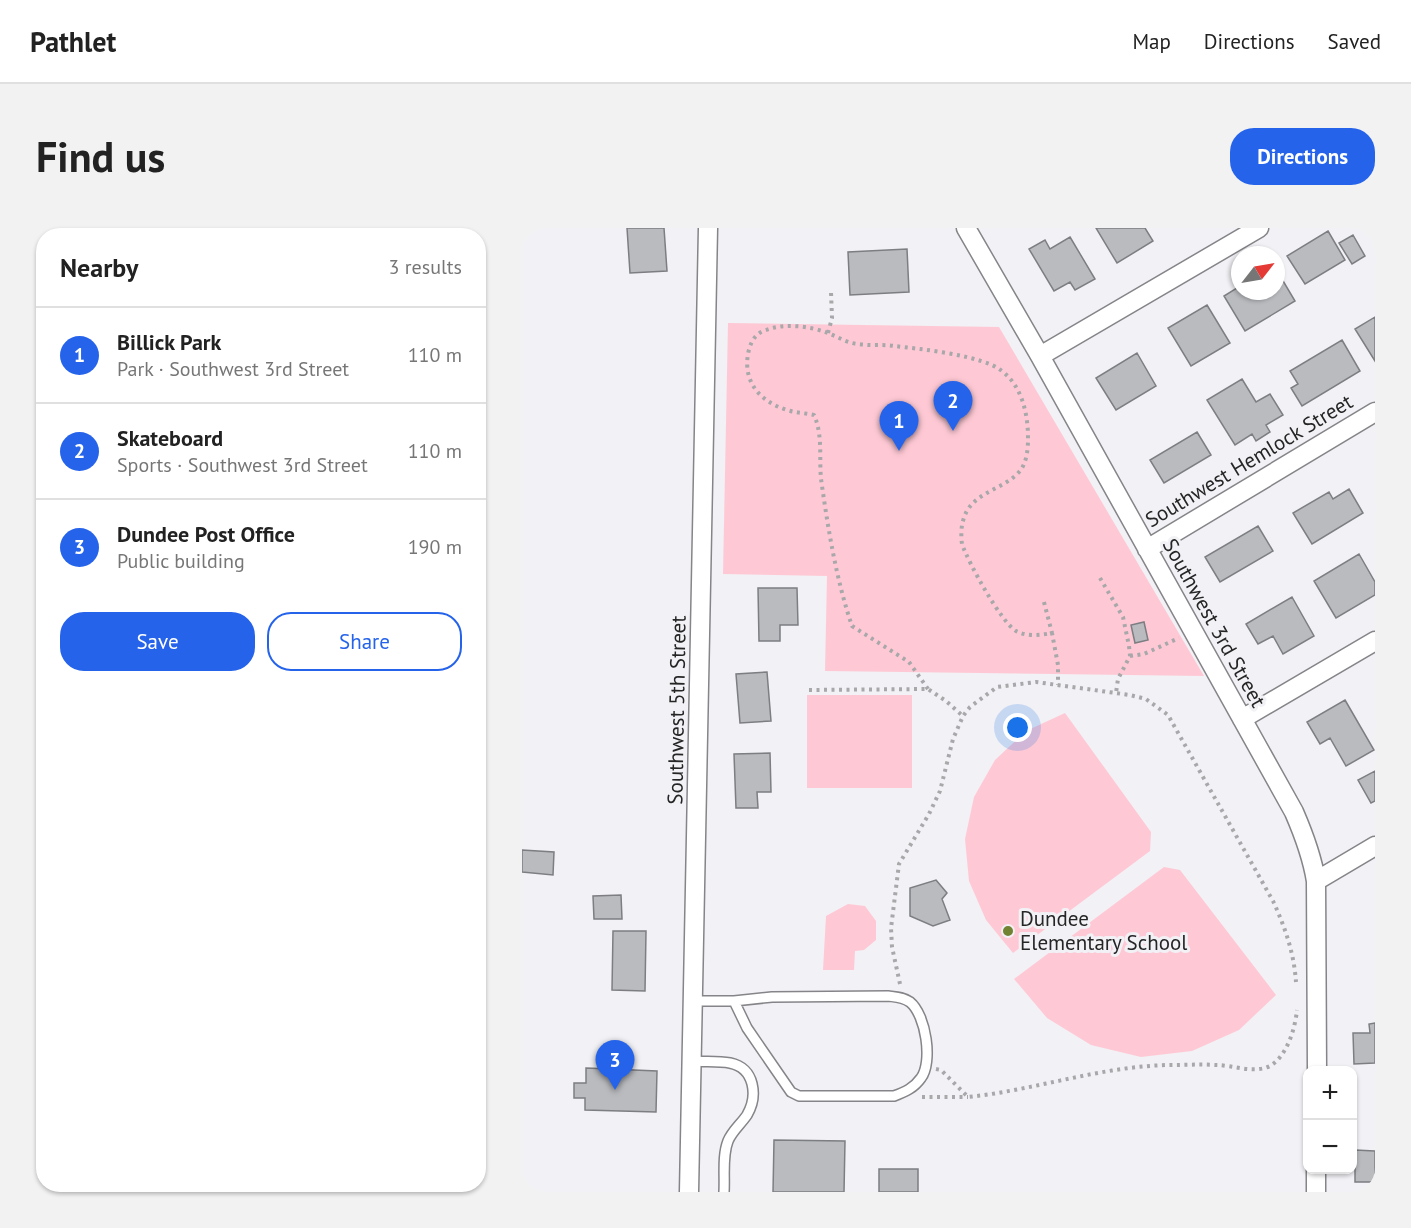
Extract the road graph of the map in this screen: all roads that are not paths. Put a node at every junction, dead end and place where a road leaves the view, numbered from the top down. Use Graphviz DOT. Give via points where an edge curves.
graph roads {
  1 [pos="708,228"];
  2 [pos="966,228"];
  3 [pos="1259,228"];
  4 [pos="1040,356"];
  5 [pos="1375,412"];
  6 [pos="1147,549"];
  7 [pos="1375,641"];
  8 [pos="1242,719"];
  9 [pos="1375,846"];
  10 [pos="1316,881"];
  11 [pos="694,1001"];
  12 [pos="734,1001"];
  13 [pos="693,1061"];
  14 [pos="1317,1066"];
  15 [pos="1316,1174"];
  16 [pos="689,1192"];
  17 [pos="724,1192"];
  18 [pos="1316,1192"];
  1 -- 11 [label="street, Southwest 5th Street"];
  2 -- 4 [label="street, Southwest 3rd Street"];
  3 -- 4 [label="street"];
  4 -- 6 [label="street, Southwest 3rd Street"];
  5 -- 6 [label="street, Southwest Hemlock Street"];
  6 -- 8 [label="street, Southwest 3rd Street"];
  7 -- 8 [label="street"];
  8 -- 10 [label="street, Southwest 3rd Street" via="1294,812"];
  9 -- 10 [label="street"];
  10 -- 14 [label="street, Southwest 3rd Street"];
  11 -- 12 [label="lane"];
  11 -- 13 [label="street, Southwest 5th Street"];
  12 -- 12 [label="lane" via="747,1028 791,1092 799,1096 894,1096 922,1078 927,1066 925,1032 919,1013 901,998 772,997"];
  13 -- 16 [label="street, Southwest 5th Street"];
  13 -- 17 [label="lane" via="740,1066 754,1089 753,1102 725,1150"];
  15 -- 18 [label="street"];
}
